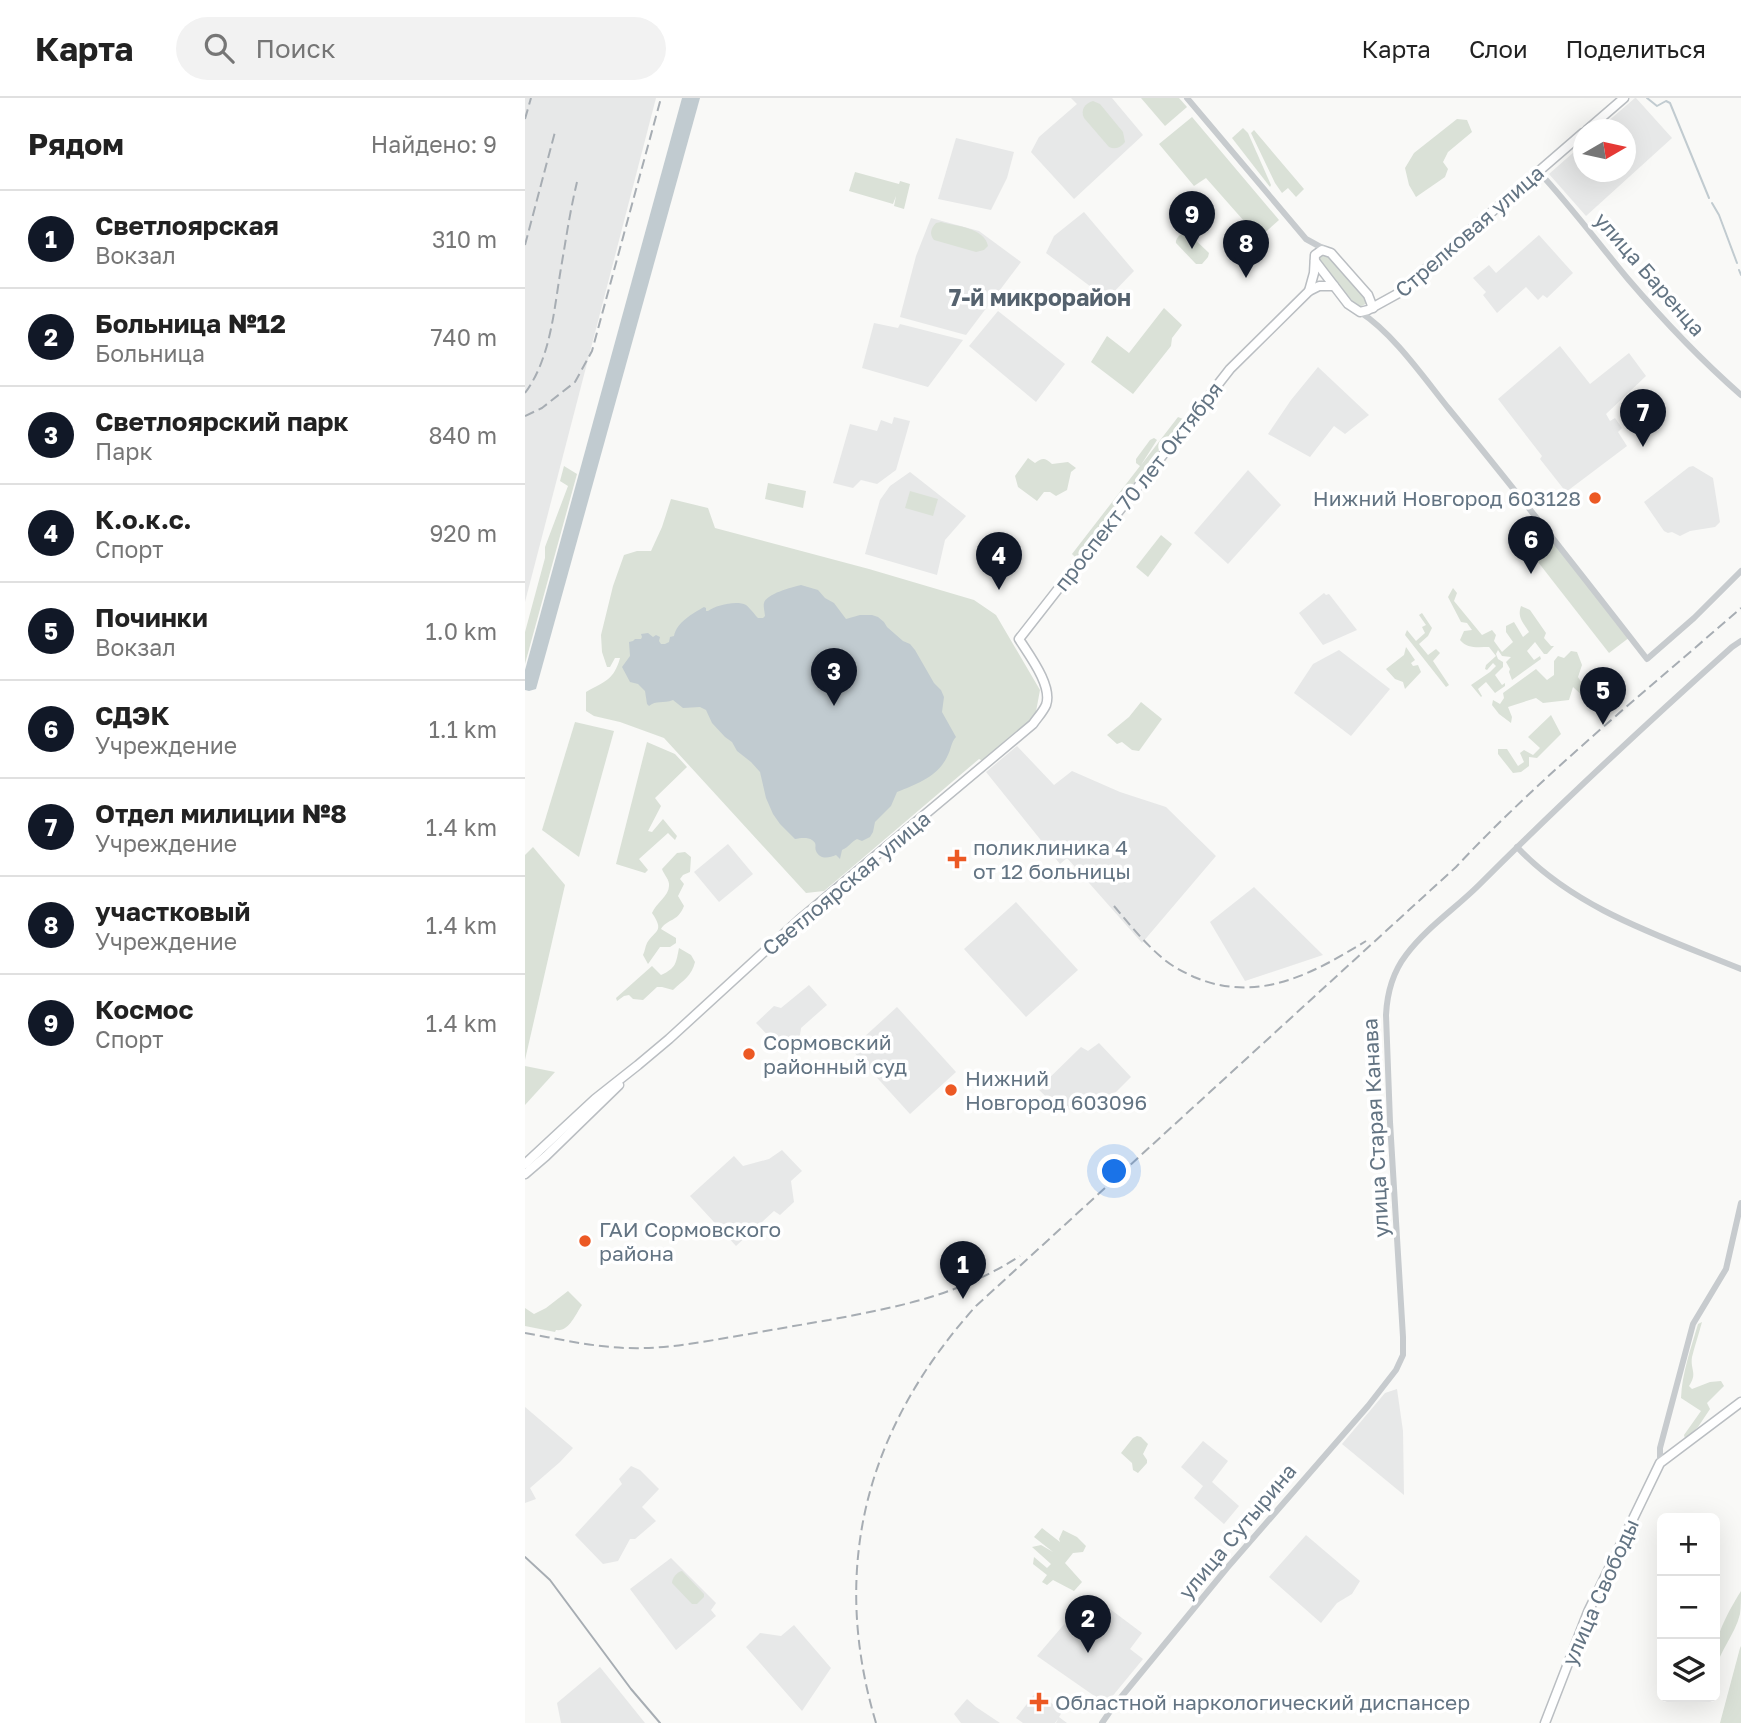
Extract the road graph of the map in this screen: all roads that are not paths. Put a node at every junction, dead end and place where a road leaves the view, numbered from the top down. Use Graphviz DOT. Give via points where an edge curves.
graph roads {
  1 [pos="1187,98"];
  2 [pos="1624,98"];
  3 [pos="1599,119"];
  4 [pos="1573,141"];
  5 [pos="1538,171"];
  6 [pos="1306,239"];
  7 [pos="1326,250"];
  8 [pos="1314,260"];
  9 [pos="1334,286"];
  10 [pos="1309,291"];
  11 [pos="1368,295"];
  12 [pos="1387,301"];
  13 [pos="1373,308"];
  14 [pos="1360,312"];
  15 [pos="1381,327"];
  16 [pos="1741,395"];
  17 [pos="1741,571"];
  18 [pos="1741,641"];
  19 [pos="1048,697"];
  20 [pos="1517,847"];
  21 [pos="1741,969"];
  22 [pos="598,1101"];
  23 [pos="525,1164"];
  24 [pos="525,1174"];
  25 [pos="1741,1203"];
  26 [pos="1400,1364"];
  27 [pos="1741,1402"];
  28 [pos="1660,1464"];
  29 [pos="1102,1723"];
  30 [pos="1545,1723"];
  1 -- 6 [label="street"];
  2 -- 3 [label="main road, Стрелковая улица"];
  4 -- 5 [label="main road, Стрелковая улица"];
  5 -- 12 [label="main road, Стрелковая улица"];
  5 -- 16 [label="street, улица Баренца" via="1649,304"];
  6 -- 7 [label="street"];
  6 -- 8 [label="street"];
  7 -- 8 [label="main road" via="1317,252"];
  7 -- 11 [label="main road"];
  8 -- 9 [label="main road"];
  8 -- 10 [label="main road"];
  9 -- 10 [label="main road"];
  9 -- 14 [label="main road"];
  10 -- 19 [label="main road, проспект 70 лет Октября" via="1240,356 1019,639"];
  11 -- 12 [label="main road"];
  11 -- 13 [label="main road"];
  12 -- 13 [label="main road, Стрелковая улица"];
  13 -- 14 [label="main road, Стрелковая улица"];
  13 -- 15 [label="street"];
  14 -- 15 [label="street"];
  15 -- 17 [label="street" via="1647,659"];
  18 -- 20 [label="street, улица Старая Канава"];
  19 -- 22 [label="main road, Светлоярская улица" via="1033,724 799,920"];
  20 -- 21 [label="street" via="1556,883 1592,905"];
  20 -- 26 [label="street, улица Старая Канава" via="1405,955 1387,1001 1403,1337"];
  22 -- 23 [label="main road"];
  22 -- 24 [label="main road"];
  25 -- 28 [label="street" via="1726,1269 1693,1324 1660,1448"];
  26 -- 29 [label="street, улица Сутырина"];
  27 -- 28 [label="main road"];
  28 -- 30 [label="main road, улица Свободы" via="1588,1612"];
}
